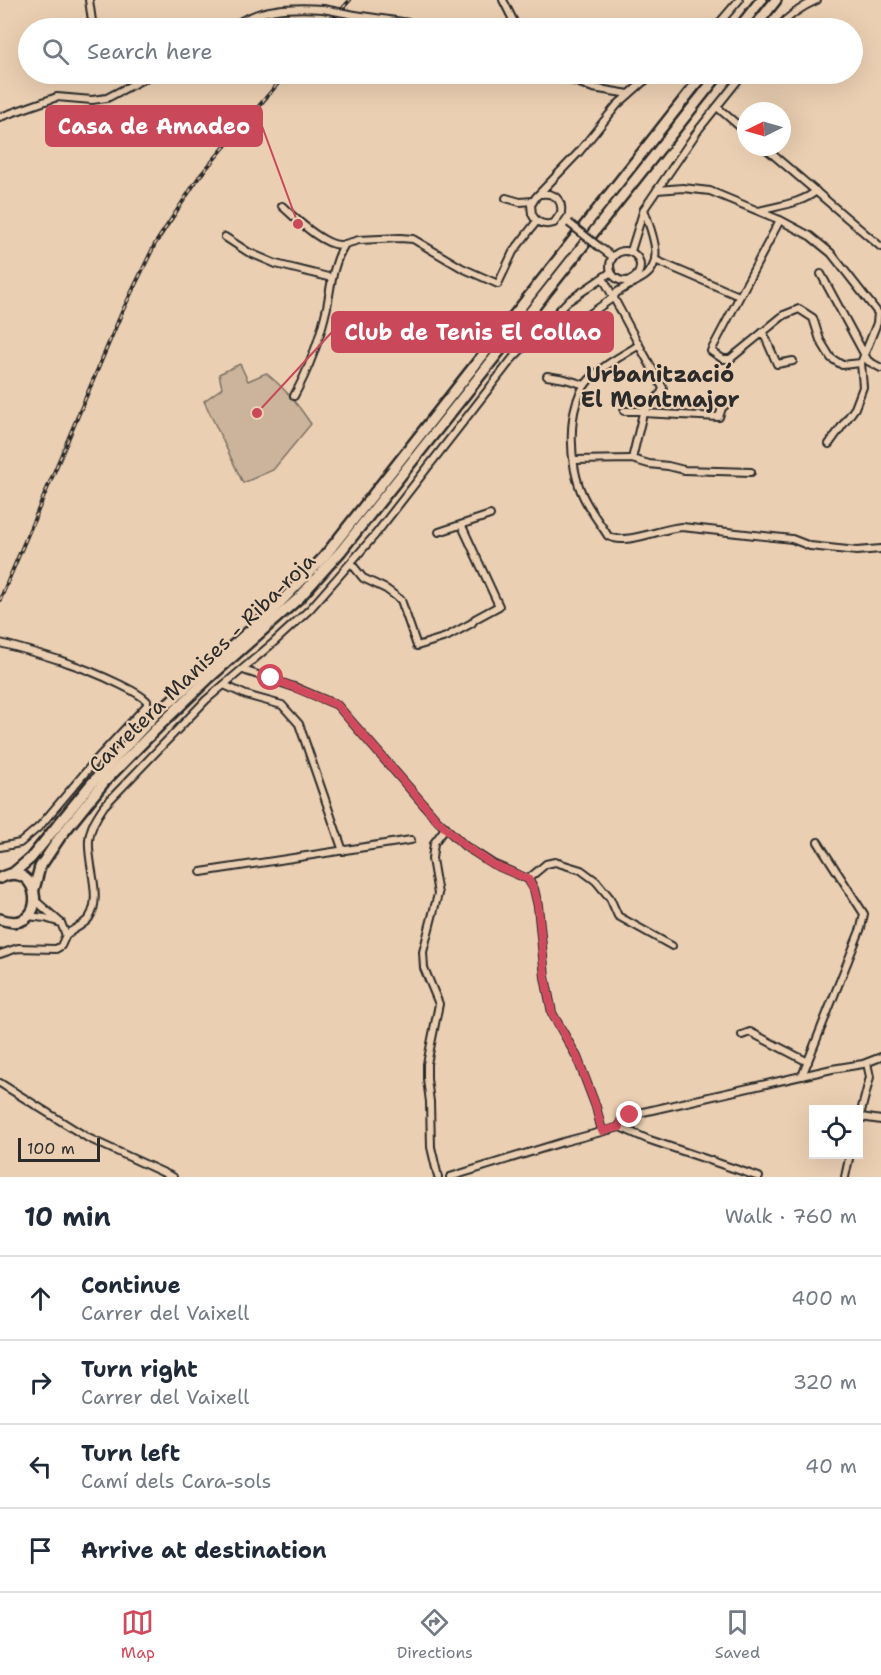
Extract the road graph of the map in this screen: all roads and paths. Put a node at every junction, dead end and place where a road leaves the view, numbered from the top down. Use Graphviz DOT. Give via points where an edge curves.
graph roads {
  1 [pos="89,0"];
  2 [pos="503,0"];
  3 [pos="739,0"];
  4 [pos="761,0"];
  5 [pos="776,0"];
  6 [pos="817,0"];
  7 [pos="92,18"];
  8 [pos="246,18"];
  9 [pos="375,18"];
  10 [pos="512,18"];
  11 [pos="724,18"];
  12 [pos="747,18"];
  13 [pos="762,18"];
  14 [pos="787,18"];
  15 [pos="134,84"];
  16 [pos="582,84"];
  17 [pos="642,84"];
  18 [pos="696,84"];
  19 [pos="711,84"];
  20 [pos="734,84"];
  21 [pos="629,94"];
  22 [pos="717,107"];
  23 [pos="0,117"];
  24 [pos="737,124"];
  25 [pos="775,156"];
  26 [pos="657,190"];
  27 [pos="816,191"];
  28 [pos="541,194"];
  29 [pos="506,198"];
  30 [pos="533,201"];
  31 [pos="282,206"];
  32 [pos="644,209"];
  33 [pos="759,211"];
  34 [pos="560,216"];
  35 [pos="780,220"];
  36 [pos="537,221"];
  37 [pos="225,237"];
  38 [pos="345,244"];
  39 [pos="881,247"];
  40 [pos="631,251"];
  41 [pos="613,256"];
  42 [pos="655,260"];
  43 [pos="611,272"];
  44 [pos="821,274"];
  45 [pos="332,278"];
  46 [pos="603,278"];
  47 [pos="739,296"];
  48 [pos="614,297"];
  49 [pos="578,323"];
  50 [pos="763,332"];
  51 [pos="639,345"];
  52 [pos="864,353"];
  53 [pos="793,361"];
  54 [pos="861,363"];
  55 [pos="881,368"];
  56 [pos="547,376"];
  57 [pos="585,385"];
  58 [pos="294,396"];
  59 [pos="731,400"];
  60 [pos="624,411"];
  61 [pos="644,412"];
  62 [pos="829,444"];
  63 [pos="632,459"];
  64 [pos="574,460"];
  65 [pos="751,472"];
  66 [pos="490,515"];
  67 [pos="462,526"];
  68 [pos="440,532"];
  69 [pos="881,549"];
  70 [pos="351,563"];
  71 [pos="0,644"];
  72 [pos="243,670"];
  73 [pos="224,686"];
  74 [pos="446,827"];
  75 [pos="411,840"];
  76 [pos="818,842"];
  77 [pos="0,847"];
  78 [pos="343,851"];
  79 [pos="201,872"];
  80 [pos="12,874"];
  81 [pos="0,878"];
  82 [pos="528,879"];
  83 [pos="34,889"];
  84 [pos="36,901"];
  85 [pos="28,916"];
  86 [pos="5,920"];
  87 [pos="61,923"];
  88 [pos="0,928"];
  89 [pos="66,935"];
  90 [pos="672,946"];
  91 [pos="0,954"];
  92 [pos="742,1035"];
  93 [pos="881,1057"];
  94 [pos="808,1062"];
  95 [pos="867,1063"];
  96 [pos="802,1076"];
  97 [pos="0,1083"];
  98 [pos="863,1107"];
  99 [pos="863,1120"];
  100 [pos="881,1120"];
  101 [pos="620,1127"];
  102 [pos="602,1131"];
  103 [pos="849,1159"];
  104 [pos="173,1177"];
  105 [pos="438,1177"];
  106 [pos="450,1177"];
  107 [pos="759,1177"];
  108 [pos="844,1177"];
  1 -- 7 [label="street"];
  2 -- 10 [label="street"];
  3 -- 11 [label="street"];
  4 -- 12 [label="main road"];
  5 -- 13 [label="main road"];
  6 -- 14 [label="street"];
  8 -- 9 [label="street, bridge" via="262,12 302,8"];
  15 -- 23 [label="street" via="107,98 57,97"];
  16 -- 21 [label="street"];
  17 -- 21 [label="street"];
  18 -- 80 [label="main road, Carretera Manises - Riba-roja" via="324,557 274,609 155,715 91,784 31,858"];
  19 -- 83 [label="main road, Carretera Manises - Riba-roja" via="341,551 292,605 160,724 105,781 55,844 40,867"];
  20 -- 22 [label="street"];
  21 -- 28 [label="street"];
  22 -- 24 [label="street"];
  22 -- 26 [label="street"];
  25 -- 27 [label="street"];
  26 -- 32 [label="street"];
  26 -- 33 [label="street" via="710,191"];
  27 -- 33 [label="street" via="803,200"];
  27 -- 39 [label="street"];
  28 -- 30 [label="street"];
  28 -- 34 [label="street" via="557,197 562,206"];
  29 -- 30 [label="street"];
  30 -- 36 [label="street" via="532,214"];
  31 -- 38 [label="street" via="329,243"];
  32 -- 40 [label="street"];
  32 -- 42 [label="street"];
  33 -- 35 [label="street"];
  34 -- 36 [label="street" via="549,224"];
  34 -- 41 [label="street, bridge"];
  35 -- 47 [label="street"];
  35 -- 52 [label="street" via="831,253 878,313"];
  36 -- 38 [label="street" via="513,252 498,284 413,239"];
  37 -- 45 [label="street" via="276,264"];
  38 -- 45 [label="street"];
  40 -- 41 [label="street"];
  40 -- 43 [label="street" via="641,263 639,274 624,281"];
  41 -- 43 [label="street"];
  42 -- 47 [label="street"];
  42 -- 48 [label="street" via="646,275"];
  43 -- 46 [label="street"];
  44 -- 52 [label="street"];
  45 -- 58 [label="street" via="306,375"];
  46 -- 48 [label="street"];
  46 -- 70 [label="street" via="567,302 512,359"];
  47 -- 50 [label="street" via="711,351 730,359"];
  48 -- 49 [label="street"];
  48 -- 51 [label="street"];
  50 -- 53 [label="street" via="777,364"];
  50 -- 54 [label="street" via="784,315 799,309 813,318 831,358 842,365"];
  51 -- 57 [label="street"];
  51 -- 61 [label="street" via="663,388"];
  52 -- 54 [label="street"];
  52 -- 55 [label="street" via="868,361"];
  54 -- 62 [label="street" via="863,387 859,398"];
  56 -- 57 [label="street"];
  57 -- 64 [label="street" via="572,424"];
  59 -- 61 [label="street" via="719,417"];
  60 -- 61 [label="street"];
  61 -- 63 [label="street"];
  63 -- 64 [label="street"];
  63 -- 65 [label="street" via="684,470"];
  64 -- 69 [label="street" via="582,495 608,536 614,539 670,527 792,539 810,546 857,551"];
  66 -- 67 [label="street"];
  67 -- 68 [label="street"];
  67 -- 70 [label="street" via="499,606 435,641 417,646 401,600 363,578"];
  70 -- 72 [label="street" via="304,615"];
  71 -- 77 [label="street" via="103,676 142,696 147,705 35,831 20,843"];
  72 -- 73 [label="street"];
  72 -- 74 [label="street" via="337,705"];
  73 -- 78 [label="street" via="282,705 299,724"];
  73 -- 89 [label="street" via="181,724 113,795 94,822 88,853 95,907 87,921"];
  74 -- 82 [label="street" via="492,864"];
  74 -- 105 [label="street" via="434,843 432,860 438,894 423,952 424,968 439,1004 427,1064 431,1147"];
  75 -- 78 [label="street"];
  76 -- 94 [label="street" via="864,914"];
  78 -- 79 [label="street"];
  80 -- 81 [label="main road"];
  80 -- 83 [label="main road" via="29,881"];
  82 -- 90 [label="street" via="546,864 555,862 581,870 596,880 618,916"];
  82 -- 102 [label="street" via="538,906 552,1013 577,1057"];
  83 -- 84 [label="main road"];
  84 -- 85 [label="main road"];
  84 -- 87 [label="street"];
  85 -- 86 [label="main road" via="19,921"];
  85 -- 87 [label="street"];
  86 -- 88 [label="main road"];
  87 -- 89 [label="street"];
  89 -- 91 [label="street" via="56,949 18,948"];
  92 -- 94 [label="street" via="750,1032"];
  93 -- 95 [label="street"];
  94 -- 96 [label="street"];
  95 -- 96 [label="street"];
  95 -- 98 [label="street" via="870,1077"];
  96 -- 101 [label="street" via="630,1115 621,1120"];
  97 -- 104 [label="street" via="88,1138"];
  99 -- 100 [label="street"];
  101 -- 102 [label="street"];
  101 -- 107 [label="street"];
  102 -- 106 [label="street"];
  103 -- 108 [label="street"];
}
